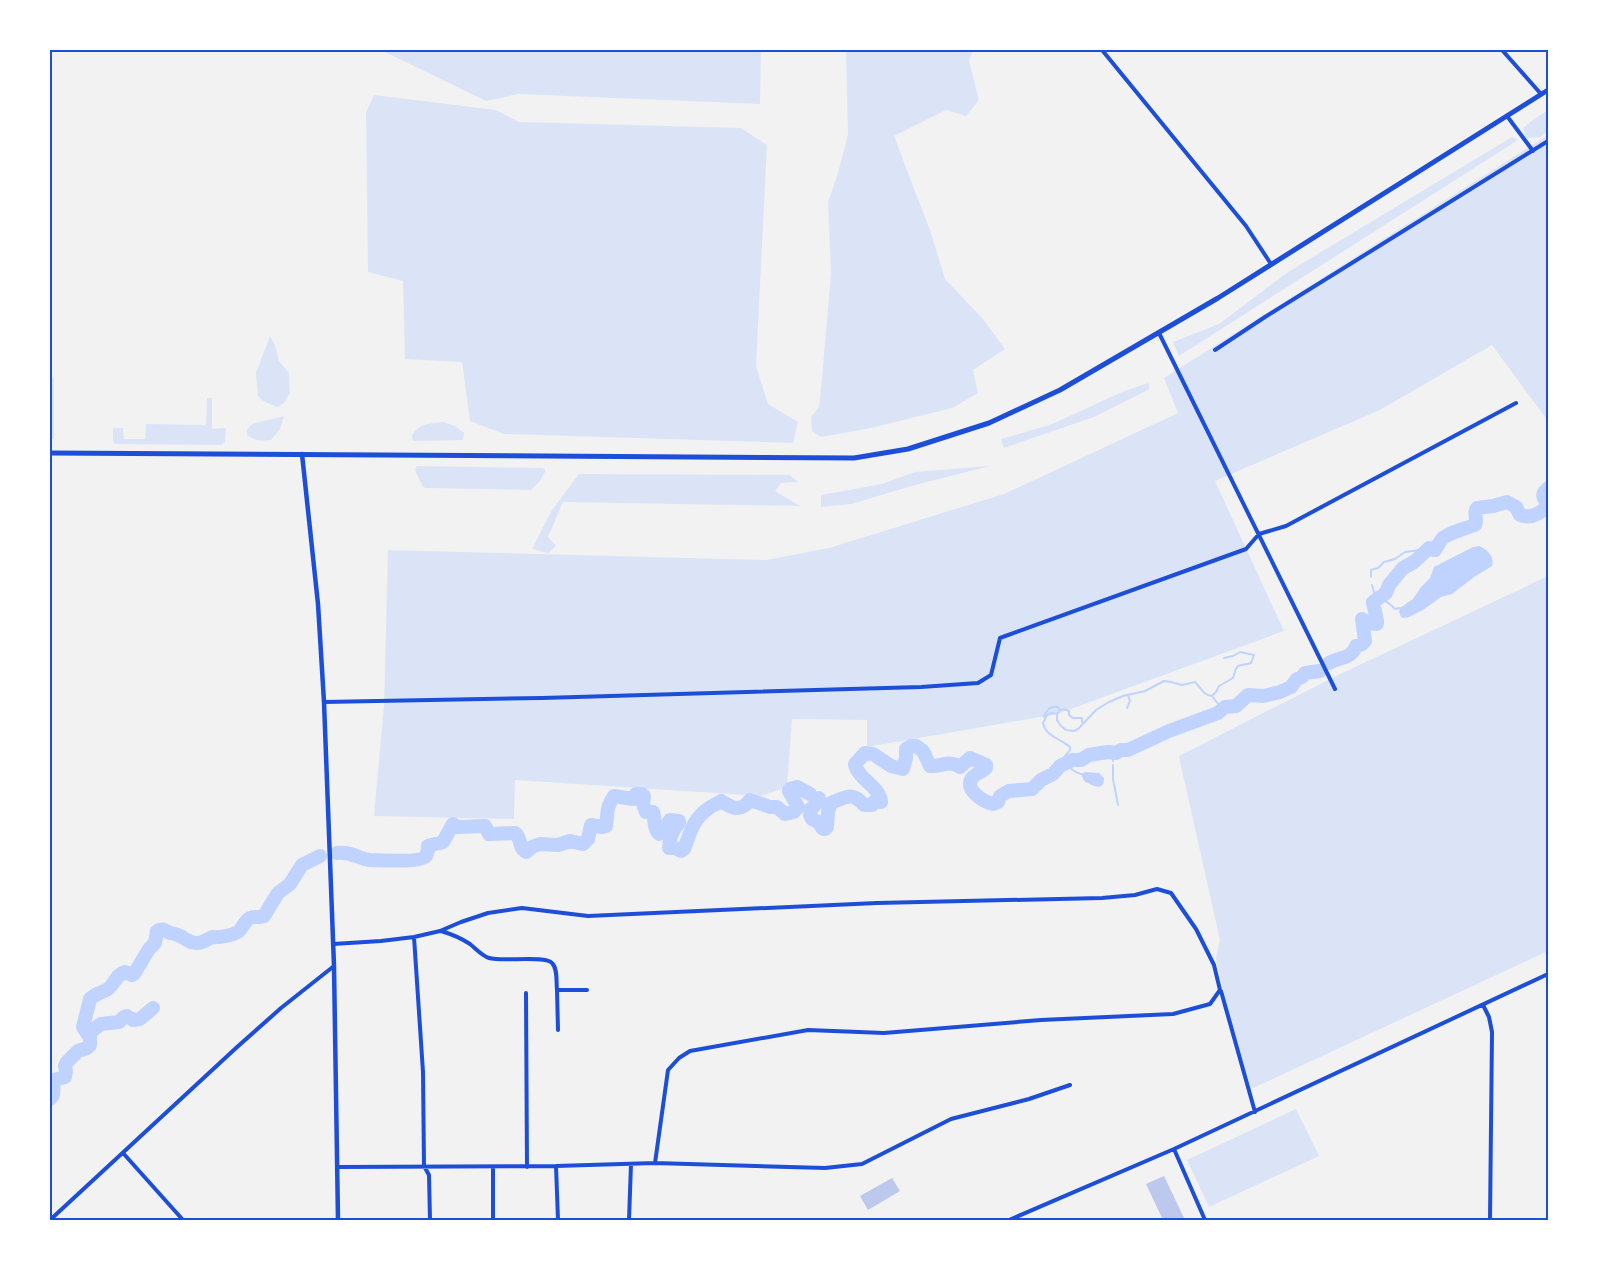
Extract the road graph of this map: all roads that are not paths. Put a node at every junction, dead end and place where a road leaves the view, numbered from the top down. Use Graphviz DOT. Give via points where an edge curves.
graph roads {
  1 [pos="1102,50"];
  2 [pos="1502,50"];
  3 [pos="1548,90"];
  4 [pos="1541,94"];
  5 [pos="1507,116"];
  6 [pos="1548,141"];
  7 [pos="1533,151"];
  8 [pos="1272,265"];
  9 [pos="1159,333"];
  10 [pos="1215,350"];
  11 [pos="1516,403"];
  12 [pos="50,453"];
  13 [pos="302,454"];
  14 [pos="1259,534"];
  15 [pos="1335,688"];
  16 [pos="324,702"];
  17 [pos="440,931"];
  18 [pos="414,937"];
  19 [pos="333,944"];
  20 [pos="334,966"];
  21 [pos="1548,975"];
  22 [pos="557,990"];
  23 [pos="587,990"];
  24 [pos="1220,990"];
  25 [pos="526,993"];
  26 [pos="1483,1005"];
  27 [pos="558,1030"];
  28 [pos="1070,1085"];
  29 [pos="1255,1112"];
  30 [pos="1174,1149"];
  31 [pos="123,1153"];
  32 [pos="654,1163"];
  33 [pos="631,1164"];
  34 [pos="424,1166"];
  35 [pos="556,1166"];
  36 [pos="337,1167"];
  37 [pos="493,1167"];
  38 [pos="527,1167"];
  39 [pos="50,1221"];
  40 [pos="183,1221"];
  41 [pos="338,1221"];
  42 [pos="430,1221"];
  43 [pos="493,1221"];
  44 [pos="558,1221"];
  45 [pos="629,1221"];
  46 [pos="1009,1221"];
  47 [pos="1205,1221"];
  48 [pos="1490,1221"];
  1 -- 8 [label="street" via="1246,226"];
  2 -- 4 [label="street"];
  3 -- 4 [label="main road"];
  4 -- 5 [label="main road"];
  5 -- 7 [label="street"];
  5 -- 8 [label="main road"];
  6 -- 7 [label="street"];
  7 -- 10 [label="street"];
  8 -- 9 [label="main road"];
  9 -- 13 [label="main road" via="1060,390 989,423 908,449 854,458"];
  9 -- 14 [label="street"];
  11 -- 14 [label="street" via="1286,526"];
  12 -- 13 [label="main road"];
  13 -- 16 [label="main road"];
  14 -- 15 [label="street"];
  14 -- 16 [label="street" via="1246,549 1000,638 991,675 978,683"];
  16 -- 19 [label="main road"];
  17 -- 18 [label="street"];
  17 -- 22 [label="street" via="454,935 486,958 542,958 552,962"];
  17 -- 24 [label="street" via="488,913 522,908 588,916 1102,897 1157,889 1171,893 1196,929 1214,965"];
  18 -- 19 [label="street"];
  18 -- 34 [label="street" via="423,1072"];
  19 -- 20 [label="main road"];
  20 -- 31 [label="street" via="263,1024"];
  20 -- 36 [label="main road"];
  21 -- 26 [label="street"];
  22 -- 23 [label="street"];
  22 -- 27 [label="street"];
  24 -- 29 [label="street"];
  24 -- 32 [label="street" via="1210,1004 1173,1014 884,1033 808,1030 690,1051 668,1070"];
  25 -- 38 [label="street"];
  26 -- 29 [label="street"];
  26 -- 48 [label="street" via="1492,1032"];
  28 -- 32 [label="street" via="951,1119 862,1164 825,1167"];
  29 -- 30 [label="street"];
  30 -- 46 [label="street"];
  30 -- 47 [label="street"];
  31 -- 39 [label="street"];
  31 -- 40 [label="street"];
  32 -- 33 [label="street"];
  33 -- 35 [label="street"];
  33 -- 45 [label="street"];
  34 -- 36 [label="street"];
  34 -- 37 [label="street"];
  34 -- 42 [label="street" via="429,1175"];
  35 -- 38 [label="street"];
  35 -- 44 [label="street"];
  36 -- 41 [label="main road"];
  37 -- 38 [label="street"];
  37 -- 43 [label="street"];
}
